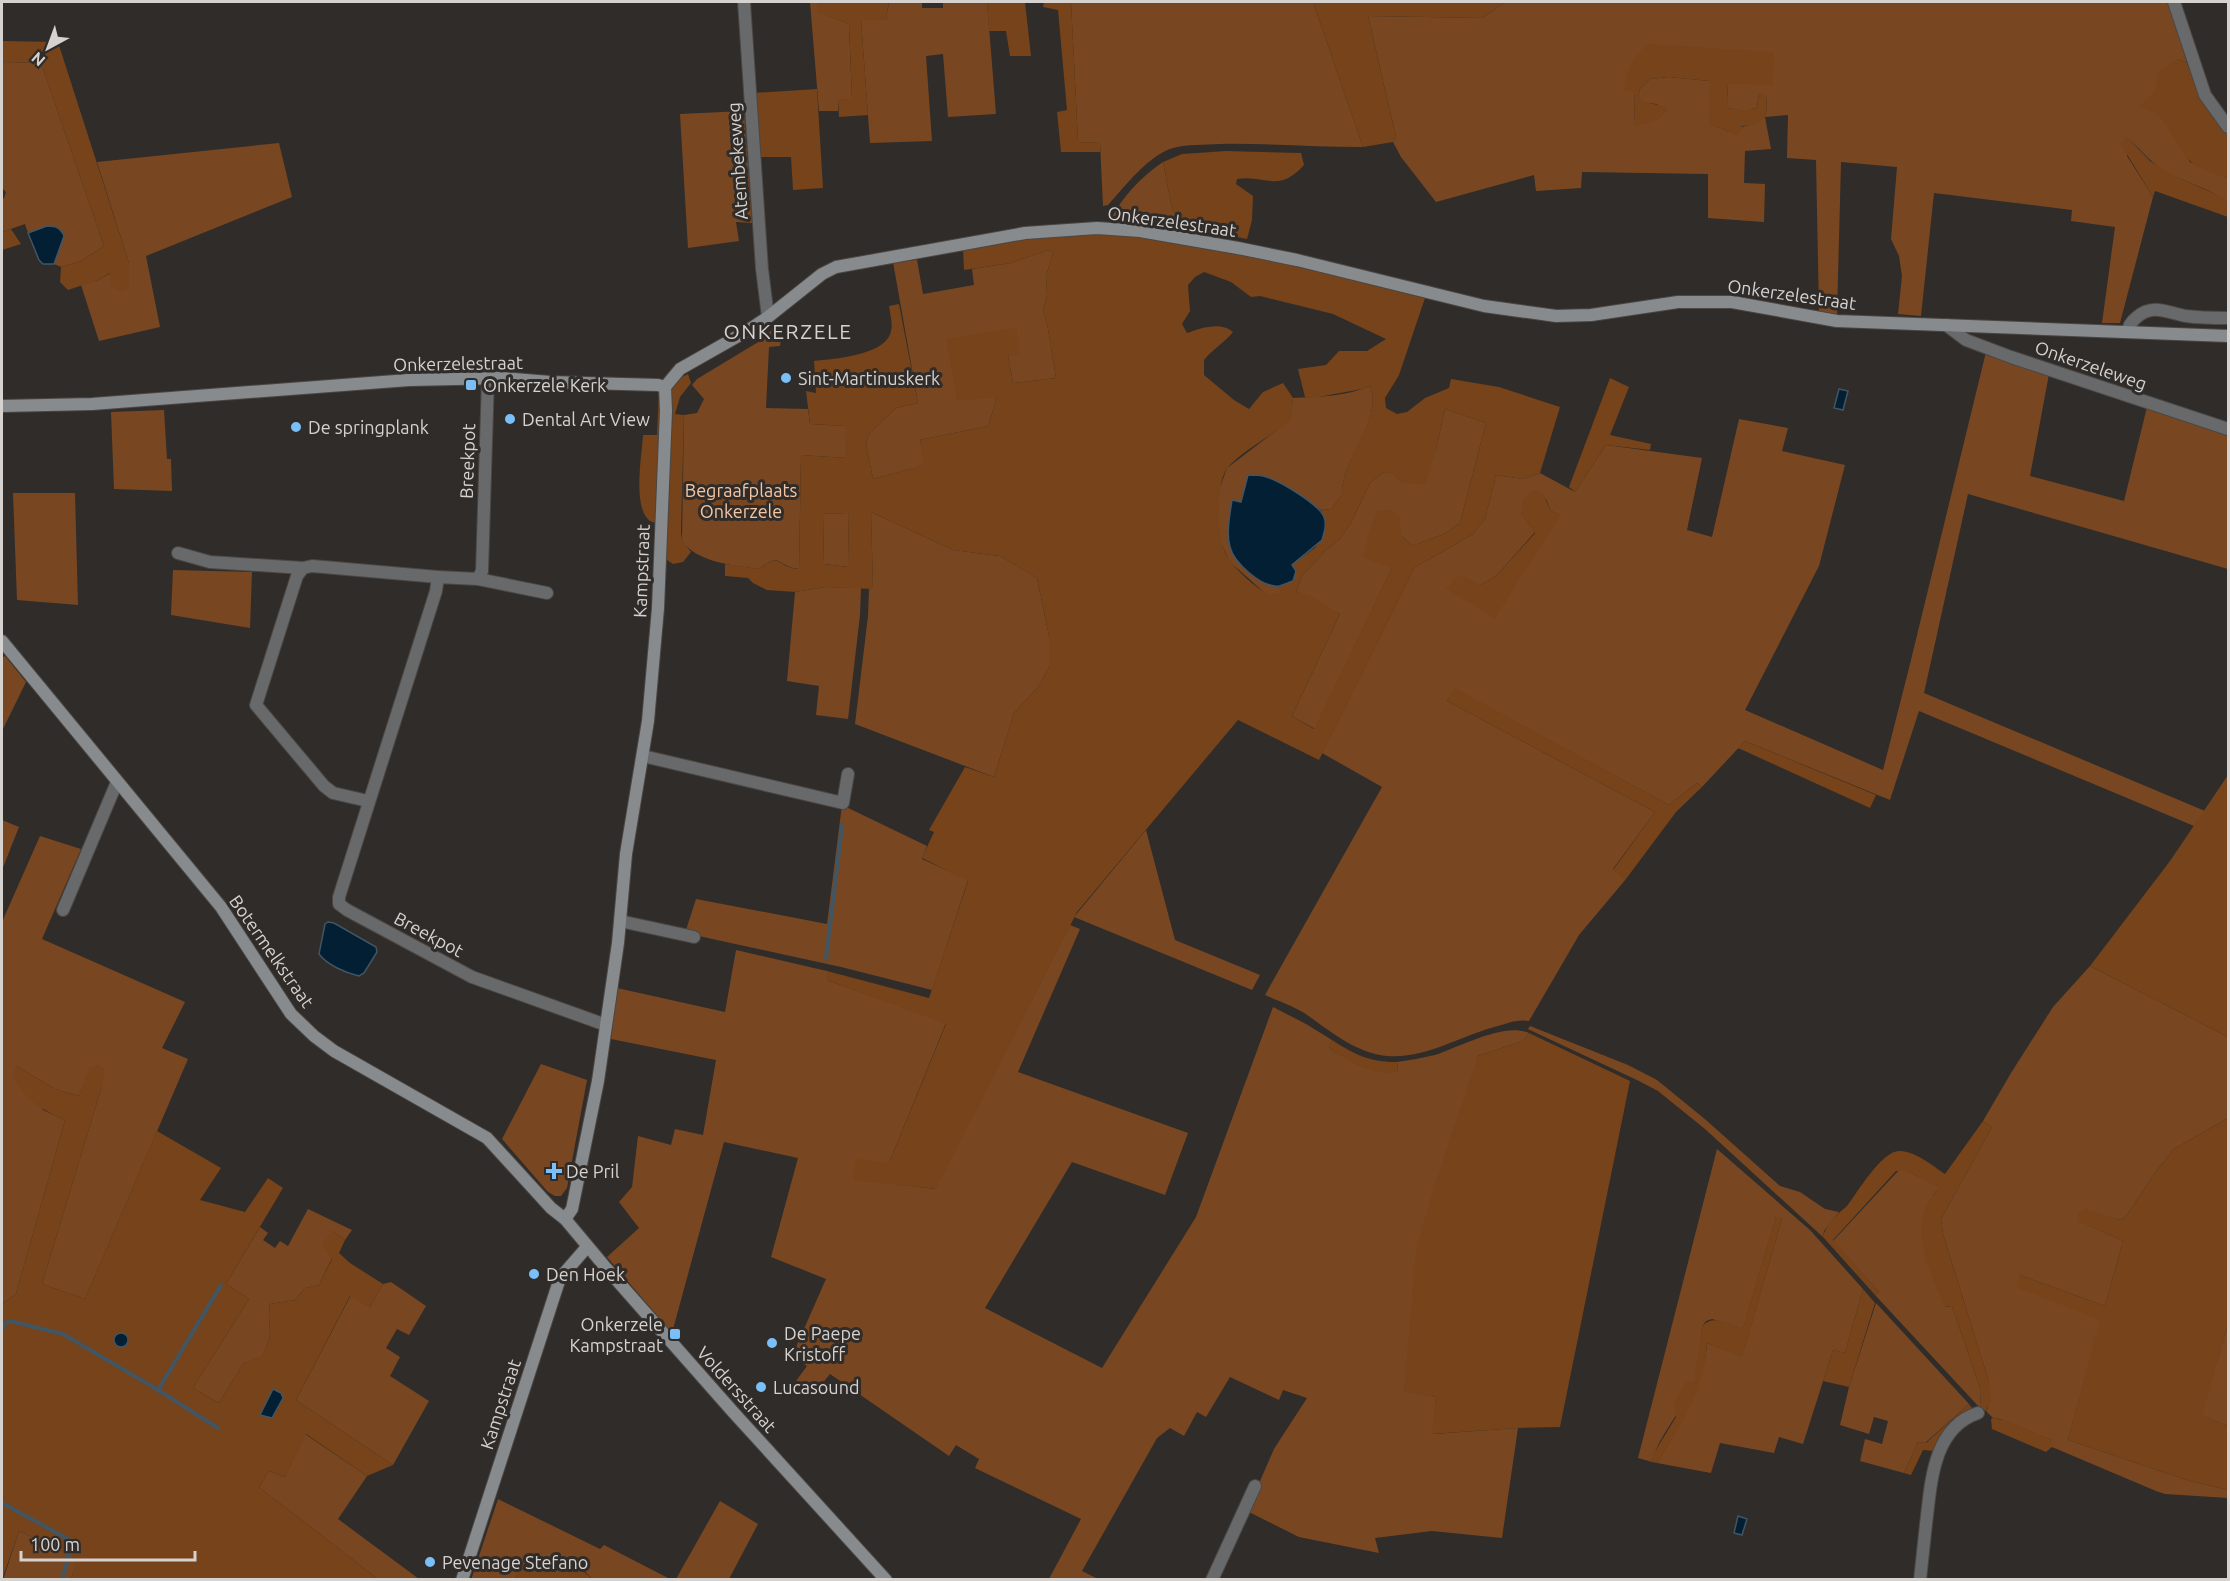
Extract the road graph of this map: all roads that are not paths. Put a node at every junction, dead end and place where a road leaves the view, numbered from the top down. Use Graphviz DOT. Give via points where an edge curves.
graph roads {
  1 [pos="744,2"];
  2 [pos="2174,2"];
  3 [pos="2229,127"];
  4 [pos="768,317"];
  5 [pos="2229,318"];
  6 [pos="1946,325"];
  7 [pos="2128,332"];
  8 [pos="2229,336"];
  9 [pos="488,378"];
  10 [pos="665,387"];
  11 [pos="2,406"];
  12 [pos="2229,429"];
  13 [pos="178,553"];
  14 [pos="303,568"];
  15 [pos="438,577"];
  16 [pos="478,579"];
  17 [pos="547,593"];
  18 [pos="2,641"];
  19 [pos="643,756"];
  20 [pos="848,774"];
  21 [pos="117,782"];
  22 [pos="368,801"];
  23 [pos="63,910"];
  24 [pos="620,921"];
  25 [pos="694,938"];
  26 [pos="606,1025"];
  27 [pos="565,1219"];
  28 [pos="587,1247"];
  29 [pos="1978,1413"];
  30 [pos="1255,1486"];
  31 [pos="462,1580"];
  32 [pos="886,1580"];
  33 [pos="1212,1580"];
  34 [pos="1920,1580"];
  1 -- 4 [label="street, Atembekeweg"];
  2 -- 3 [label="street" via="2205,95"];
  4 -- 6 [label="street, Onkerzelestraat" via="836,267 1025,233 1097,228 1140,231 1238,248 1538,315 1591,315 1678,302 1732,302 1837,321"];
  4 -- 10 [label="street, Onkerzelestraat" via="680,369"];
  5 -- 7 [label="street" via="2150,310 2133,320"];
  6 -- 7 [label="street, Onkerzelestraat"];
  6 -- 12 [label="street, Onkerzeleweg" via="1966,340 2011,357"];
  7 -- 8 [label="street, Onkerzelestraat"];
  9 -- 10 [label="street, Onkerzelestraat"];
  9 -- 11 [label="street, Onkerzelestraat" via="409,380 92,404"];
  9 -- 16 [label="street, Breekpot" via="482,571"];
  10 -- 19 [label="street, Kampstraat" via="658,608"];
  13 -- 14 [label="street" via="210,562"];
  14 -- 15 [label="street"];
  14 -- 22 [label="street" via="297,576 256,705 324,786 333,793"];
  15 -- 16 [label="street"];
  15 -- 22 [label="street, Breekpot"];
  16 -- 17 [label="street"];
  18 -- 21 [label="street, Botermelkstraat"];
  19 -- 20 [label="street" via="843,803"];
  19 -- 24 [label="street, Kampstraat" via="626,854"];
  21 -- 23 [label="street"];
  21 -- 27 [label="street, Botermelkstraat" via="221,907 291,1014 334,1052 486,1138"];
  22 -- 26 [label="street, Breekpot" via="339,904 472,977"];
  24 -- 25 [label="street"];
  24 -- 26 [label="street, Kampstraat"];
  26 -- 27 [label="street, Kampstraat" via="590,1128 572,1209"];
  27 -- 28 [label="street, Voldersstraat"];
  28 -- 31 [label="street, Kampstraat" via="560,1278"];
  28 -- 32 [label="street, Voldersstraat"];
  29 -- 34 [label="street" via="1950,1432 1937,1456 1930,1483"];
  30 -- 33 [label="street"];
}
